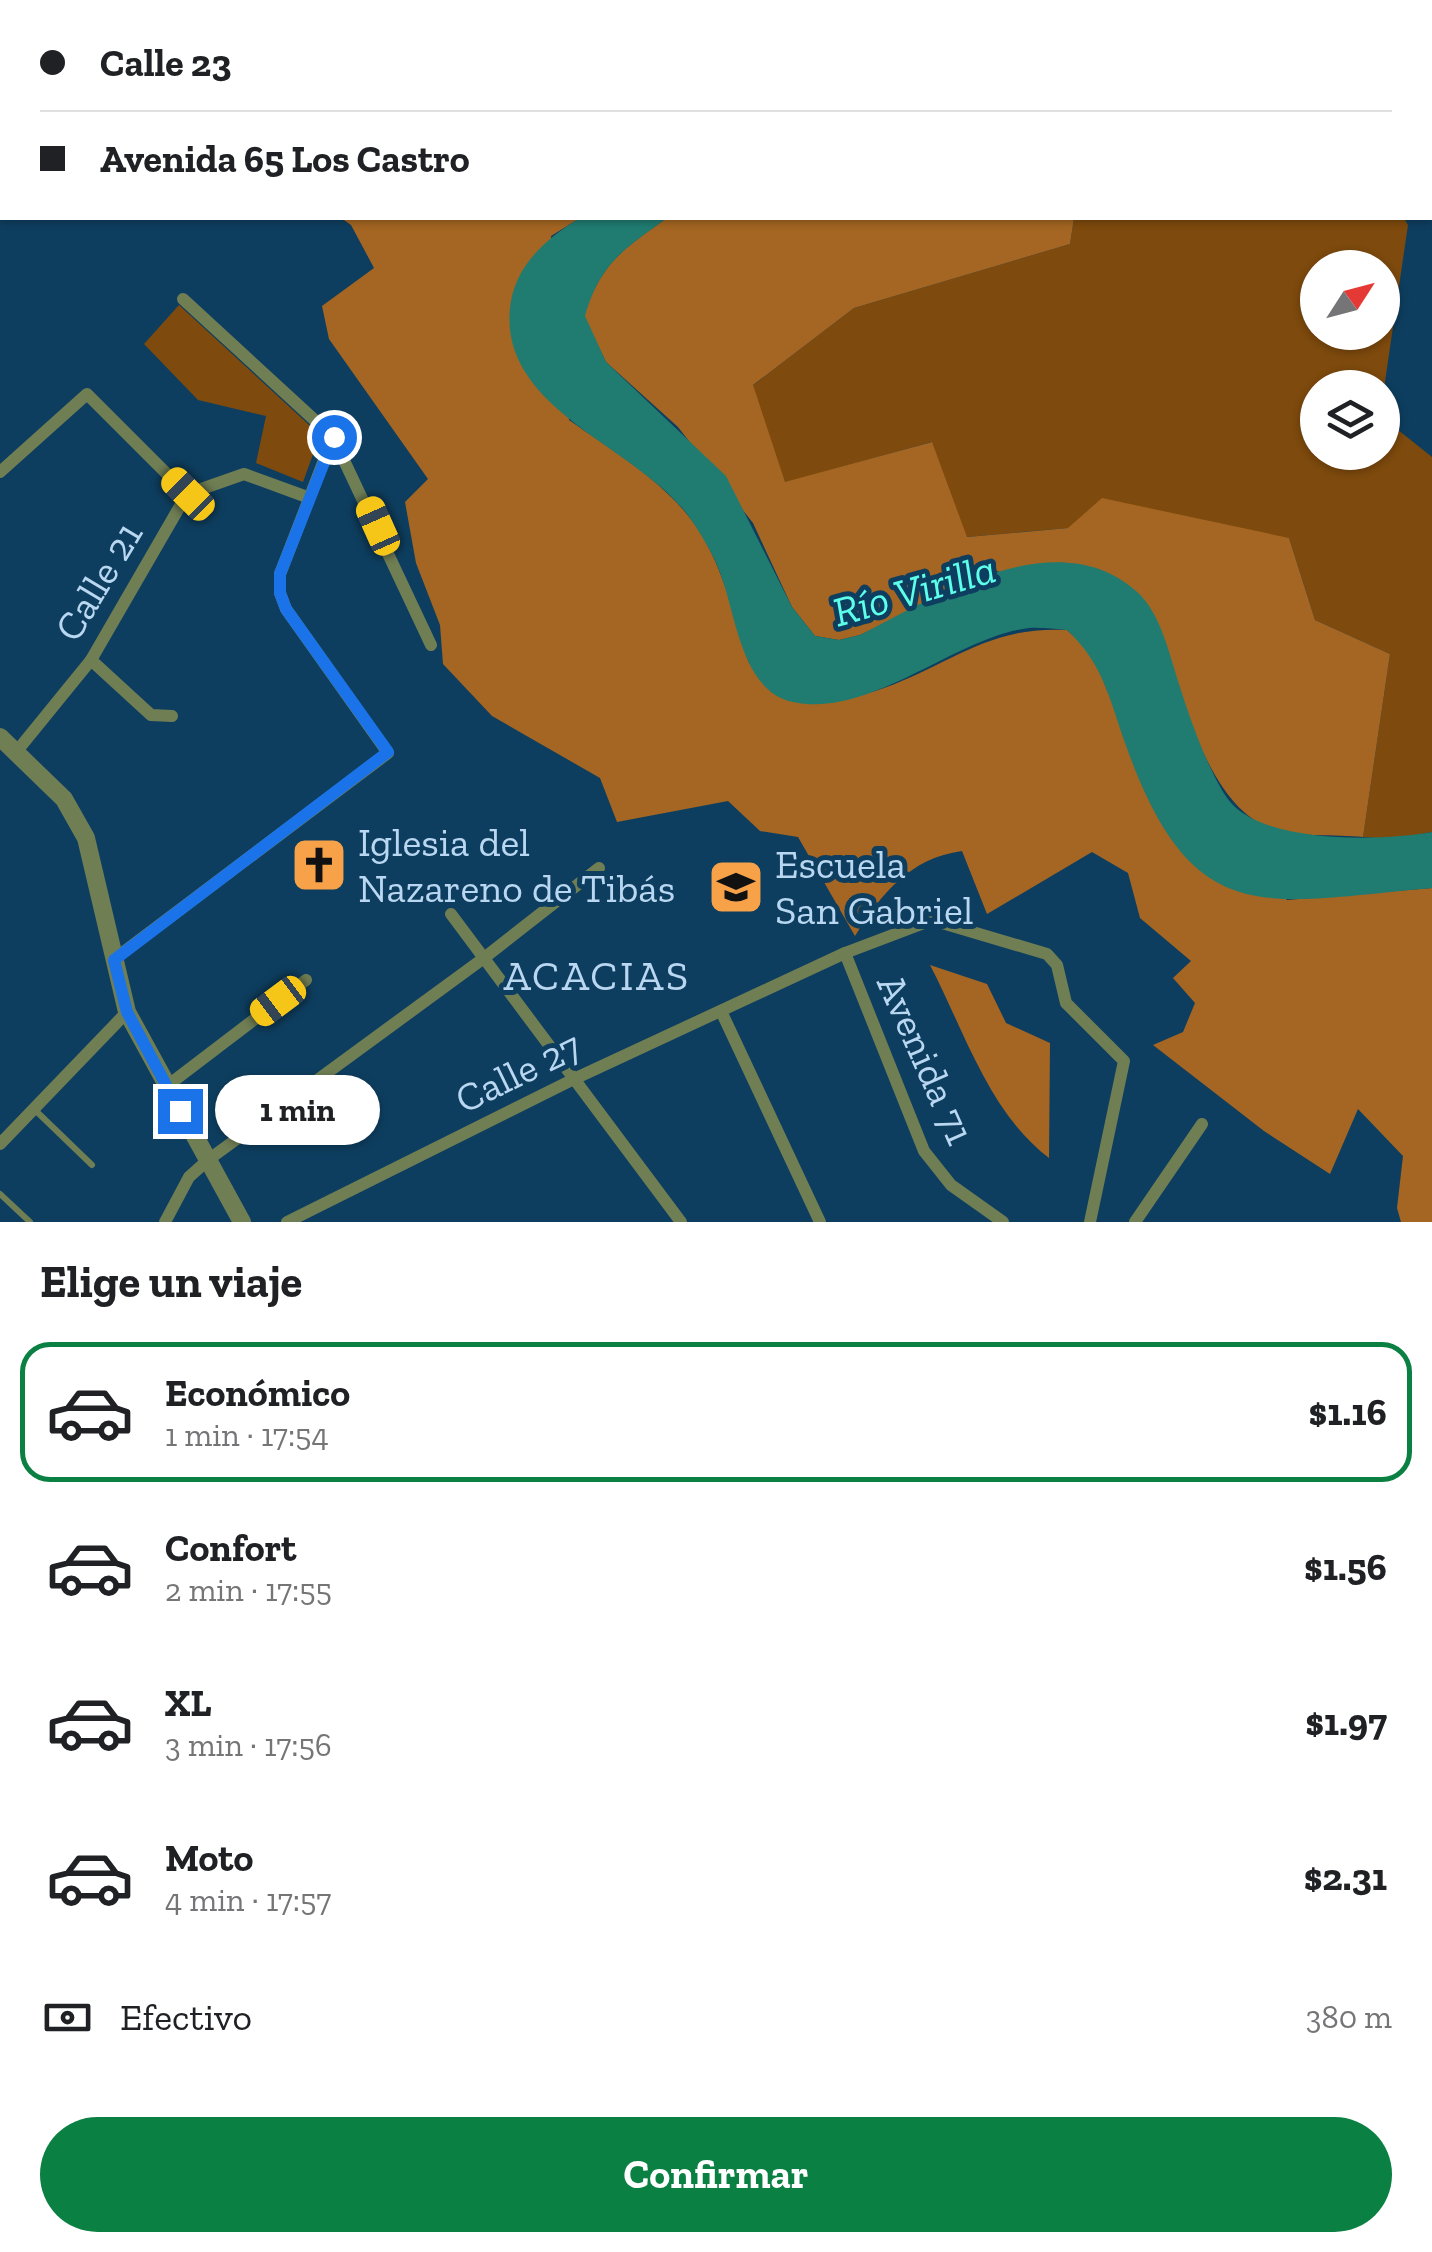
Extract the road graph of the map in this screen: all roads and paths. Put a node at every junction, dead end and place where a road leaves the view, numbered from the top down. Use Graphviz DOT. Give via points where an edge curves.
graph roads {
  1 [pos="182,300"];
  2 [pos="334,437"];
  3 [pos="0,472"];
  4 [pos="188,494"];
  5 [pos="307,498"];
  6 [pos="432,645"];
  7 [pos="91,660"];
  8 [pos="172,716"];
  9 [pos="0,738"];
  10 [pos="17,750"];
  11 [pos="599,868"];
  12 [pos="451,914"];
  13 [pos="844,954"];
  14 [pos="484,958"];
  15 [pos="114,960"];
  16 [pos="306,980"];
  17 [pos="127,1012"];
  18 [pos="721,1012"];
  19 [pos="574,1080"];
  20 [pos="166,1086"];
  21 [pos="34,1109"];
  22 [pos="1202,1124"];
  23 [pos="0,1144"];
  24 [pos="208,1160"];
  25 [pos="92,1165"];
  26 [pos="0,1194"];
  27 [pos="675,1220"];
  28 [pos="30,1222"];
  29 [pos="165,1222"];
  30 [pos="242,1222"];
  31 [pos="287,1222"];
  32 [pos="820,1222"];
  33 [pos="1002,1222"];
  34 [pos="1090,1222"];
  35 [pos="1134,1222"];
  1 -- 2 [label="street"];
  2 -- 5 [label="street"];
  2 -- 6 [label="street"];
  3 -- 4 [label="street" via="86,394"];
  4 -- 5 [label="street, Calle 21" via="244,474"];
  4 -- 7 [label="street, Calle 21"];
  5 -- 15 [label="street" via="280,574 280,593 388,752"];
  7 -- 8 [label="street" via="150,715"];
  7 -- 10 [label="street, Calle 21"];
  9 -- 10 [label="street"];
  10 -- 15 [label="street" via="64,799 86,838"];
  11 -- 14 [label="street"];
  12 -- 14 [label="street"];
  13 -- 18 [label="street, Calle 27"];
  13 -- 33 [label="street, Avenida 71" via="924,1151 951,1184"];
  13 -- 34 [label="street, Calle 27" via="932,920 1048,954 1066,1004 1124,1061"];
  14 -- 19 [label="street"];
  14 -- 24 [label="street"];
  15 -- 17 [label="street"];
  16 -- 20 [label="street"];
  17 -- 20 [label="street"];
  17 -- 21 [label="street"];
  18 -- 19 [label="street, Calle 27"];
  18 -- 32 [label="street"];
  19 -- 27 [label="street"];
  19 -- 31 [label="street, Calle 27"];
  20 -- 24 [label="street"];
  21 -- 23 [label="street"];
  21 -- 25 [label="lane"];
  22 -- 35 [label="street"];
  24 -- 29 [label="street" via="189,1177"];
  24 -- 30 [label="street"];
  26 -- 28 [label="lane"];
}
